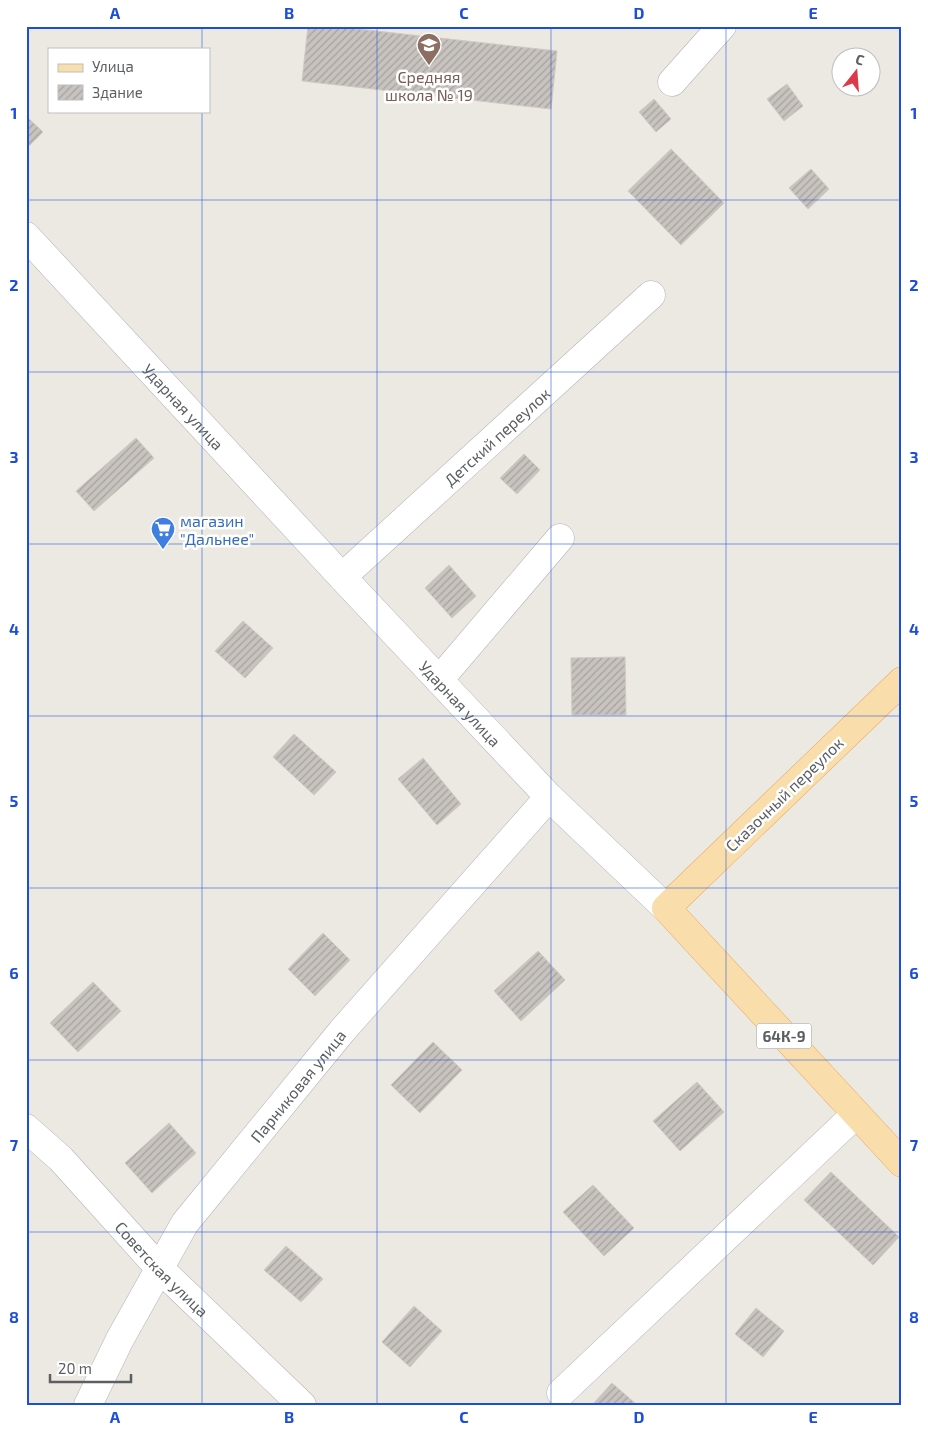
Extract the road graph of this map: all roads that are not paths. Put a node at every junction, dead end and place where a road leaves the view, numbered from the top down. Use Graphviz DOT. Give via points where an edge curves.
graph roads {
  1 [pos="722,26"];
  2 [pos="672,82"];
  3 [pos="26,236"];
  4 [pos="651,295"];
  5 [pos="560,538"];
  6 [pos="342,577"];
  7 [pos="439,680"];
  8 [pos="902,681"];
  9 [pos="549,797"];
  10 [pos="666,908"];
  11 [pos="856,1114"];
  12 [pos="26,1128"];
  13 [pos="902,1163"];
  14 [pos="160,1269"];
  15 [pos="561,1393"];
  16 [pos="88,1405"];
  17 [pos="302,1405"];
  1 -- 2 [label="street"];
  3 -- 6 [label="street, Ударная улица"];
  4 -- 6 [label="street, Детский переулок"];
  5 -- 7 [label="street"];
  6 -- 7 [label="street, Ударная улица"];
  7 -- 9 [label="street, Ударная улица"];
  8 -- 10 [label="main road, Сказочный переулок"];
  9 -- 10 [label="street, Ударная улица"];
  9 -- 14 [label="street, Парниковая улица" via="342,1032 185,1223"];
  10 -- 11 [label="main road, Ударная улица / 64К-9"];
  11 -- 13 [label="main road, Ударная улица / 64К-9"];
  11 -- 15 [label="street"];
  12 -- 14 [label="street, Советская улица" via="61,1160"];
  14 -- 16 [label="street, Парниковая улица" via="120,1339"];
  14 -- 17 [label="street, Советская улица"];
}
